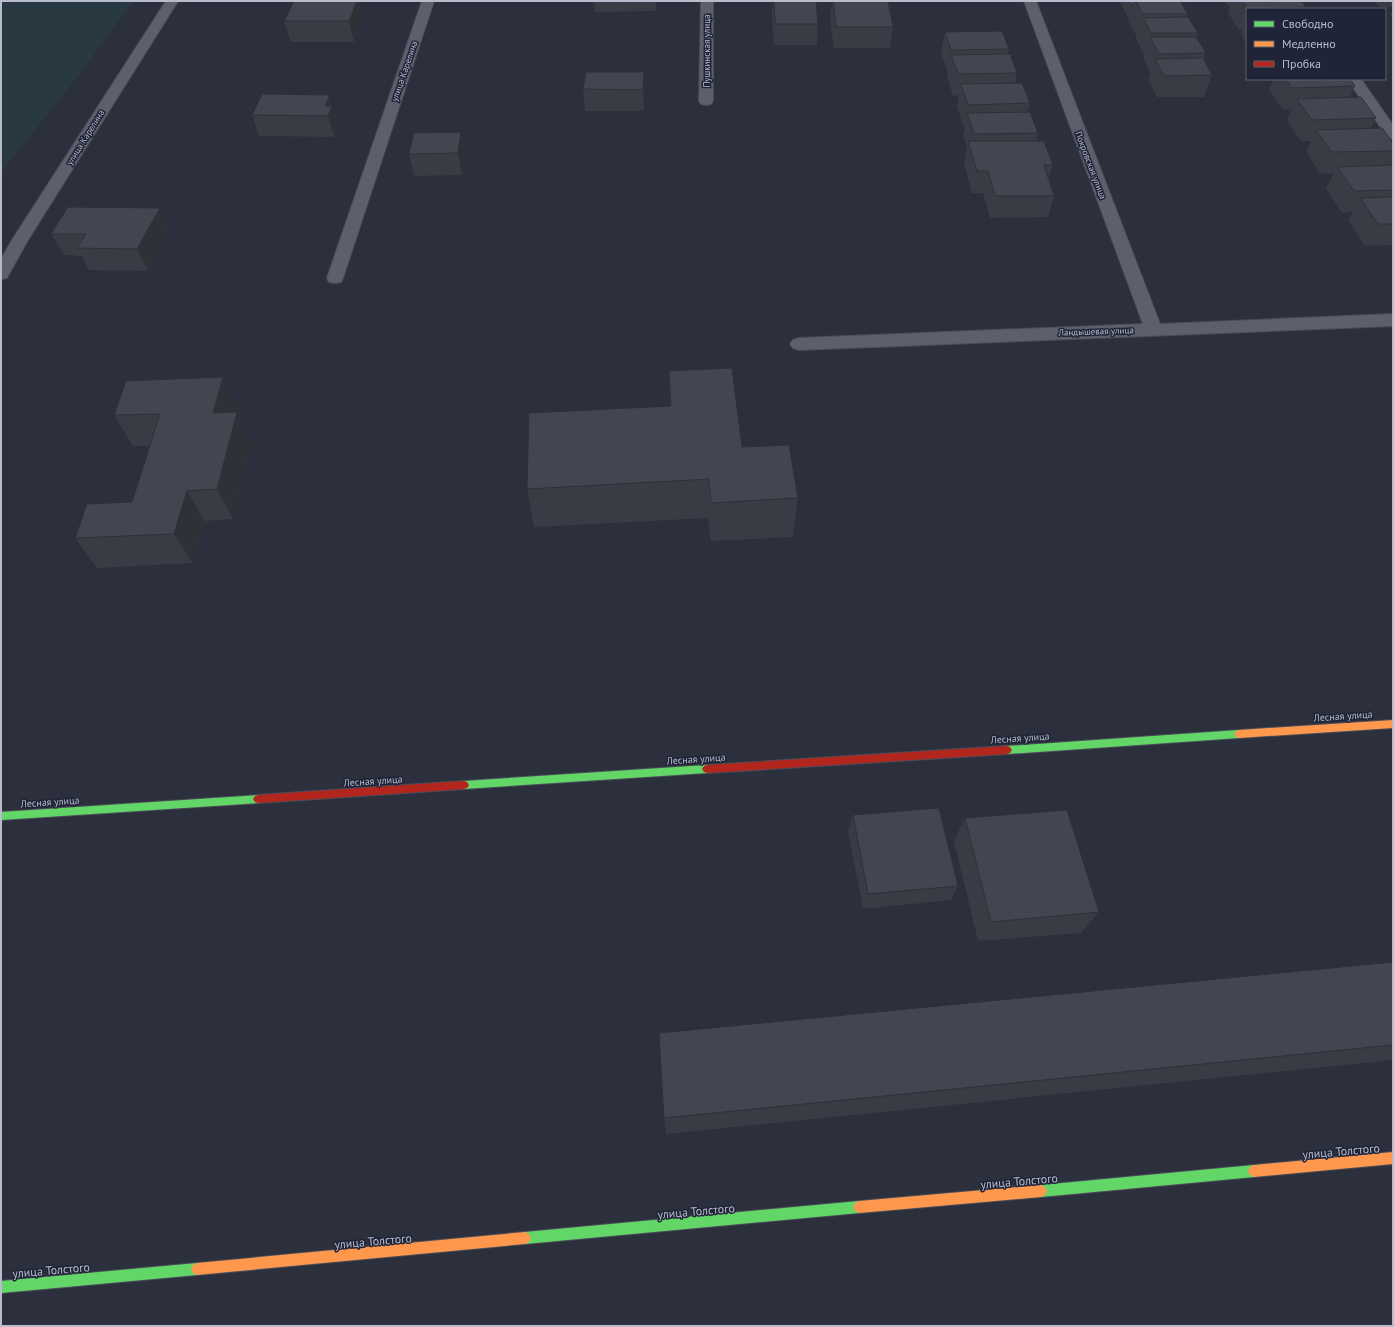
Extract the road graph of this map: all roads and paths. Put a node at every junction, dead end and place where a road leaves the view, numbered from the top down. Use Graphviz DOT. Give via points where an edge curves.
graph roads {
  1 [pos="172,1"];
  2 [pos="428,1"];
  3 [pos="707,1"];
  4 [pos="1030,1"];
  5 [pos="1355,80"];
  6 [pos="706,101"];
  7 [pos="1392,131"];
  8 [pos="1,274"];
  9 [pos="335,278"];
  10 [pos="1393,320"];
  11 [pos="1152,328"];
  12 [pos="798,344"];
  13 [pos="1393,724"];
  14 [pos="1,816"];
  15 [pos="1393,1158"];
  16 [pos="1,1287"];
  1 -- 8 [label="street, улица Карелина"];
  2 -- 9 [label="street, улица Карелина"];
  3 -- 6 [label="street, Пушкинская улица"];
  4 -- 11 [label="street, Покровская улица"];
  5 -- 7 [label="street"];
  10 -- 11 [label="street, Ландышевая улица"];
  11 -- 12 [label="street, Ландышевая улица"];
  13 -- 14 [label="street, Лесная улица"];
  15 -- 16 [label="street, улица Толстого"];
}
